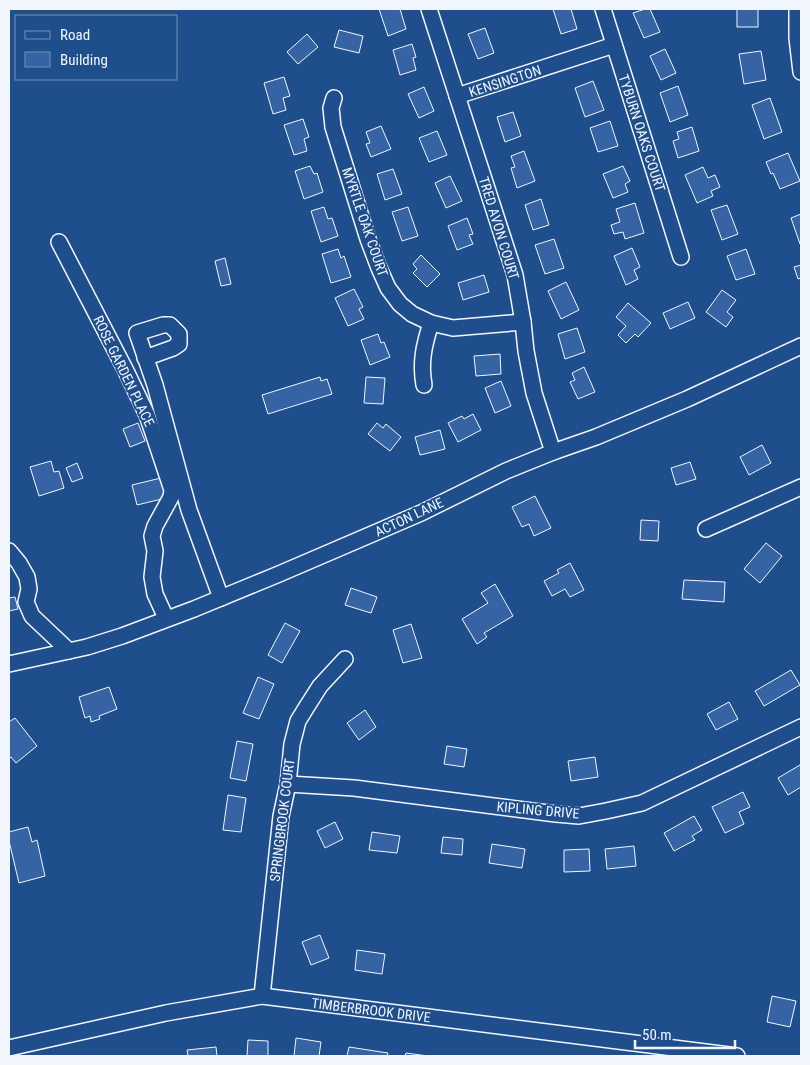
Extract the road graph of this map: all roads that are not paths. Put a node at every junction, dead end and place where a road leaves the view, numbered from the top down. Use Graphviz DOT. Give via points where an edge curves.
graph roads {
  1 [pos="429,9"];
  2 [pos="603,9"];
  3 [pos="797,9"];
  4 [pos="614,45"];
  5 [pos="801,72"];
  6 [pos="457,96"];
  7 [pos="334,98"];
  8 [pos="59,242"];
  9 [pos="681,257"];
  10 [pos="523,322"];
  11 [pos="431,323"];
  12 [pos="801,346"];
  13 [pos="145,358"];
  14 [pos="424,385"];
  15 [pos="553,452"];
  16 [pos="801,487"];
  17 [pos="706,529"];
  18 [pos="9,552"];
  19 [pos="222,598"];
  20 [pos="166,618"];
  21 [pos="69,651"];
  22 [pos="345,659"];
  23 [pos="9,664"];
  24 [pos="801,727"];
  25 [pos="288,784"];
  26 [pos="262,996"];
  27 [pos="9,1048"];
  28 [pos="737,1056"];
  1 -- 6 [label="street, TRED AVON COURT"];
  2 -- 4 [label="street, TYBURN OAKS COURT"];
  3 -- 5 [label="street" via="796,38"];
  4 -- 6 [label="street, KENSINGTON"];
  4 -- 9 [label="street, TYBURN OAKS COURT"];
  6 -- 10 [label="street, TRED AVON COURT" via="515,275"];
  7 -- 11 [label="street, MYRTLE OAK COURT" via="333,127 379,268 400,304"];
  8 -- 20 [label="street, ROSE GARDEN PLACE" via="147,415 172,490 152,536 155,551 152,577 155,594"];
  10 -- 11 [label="street, MYRTLE OAK COURT" via="453,328"];
  10 -- 15 [label="street, TRED AVON COURT" via="534,393"];
  11 -- 14 [label="street" via="422,360"];
  12 -- 15 [label="street, ACTON LANE" via="687,399"];
  13 -- 19 [label="street" via="190,510"];
  15 -- 19 [label="street, ACTON LANE" via="421,513"];
  16 -- 17 [label="street"];
  18 -- 21 [label="street" via="27,578 26,602 32,616"];
  19 -- 20 [label="street, ACTON LANE"];
  20 -- 21 [label="street, ACTON LANE" via="122,636"];
  21 -- 23 [label="street, ACTON LANE"];
  22 -- 25 [label="street, SPRINGBROOK COURT" via="320,686 298,721"];
  24 -- 25 [label="street, KIPLING DRIVE" via="642,803 580,816 354,788"];
  25 -- 26 [label="street, SPRINGBROOK COURT" via="281,816"];
  26 -- 27 [label="street, TIMBERBROOK DRIVE"];
  26 -- 28 [label="street, TIMBERBROOK DRIVE"];
}
